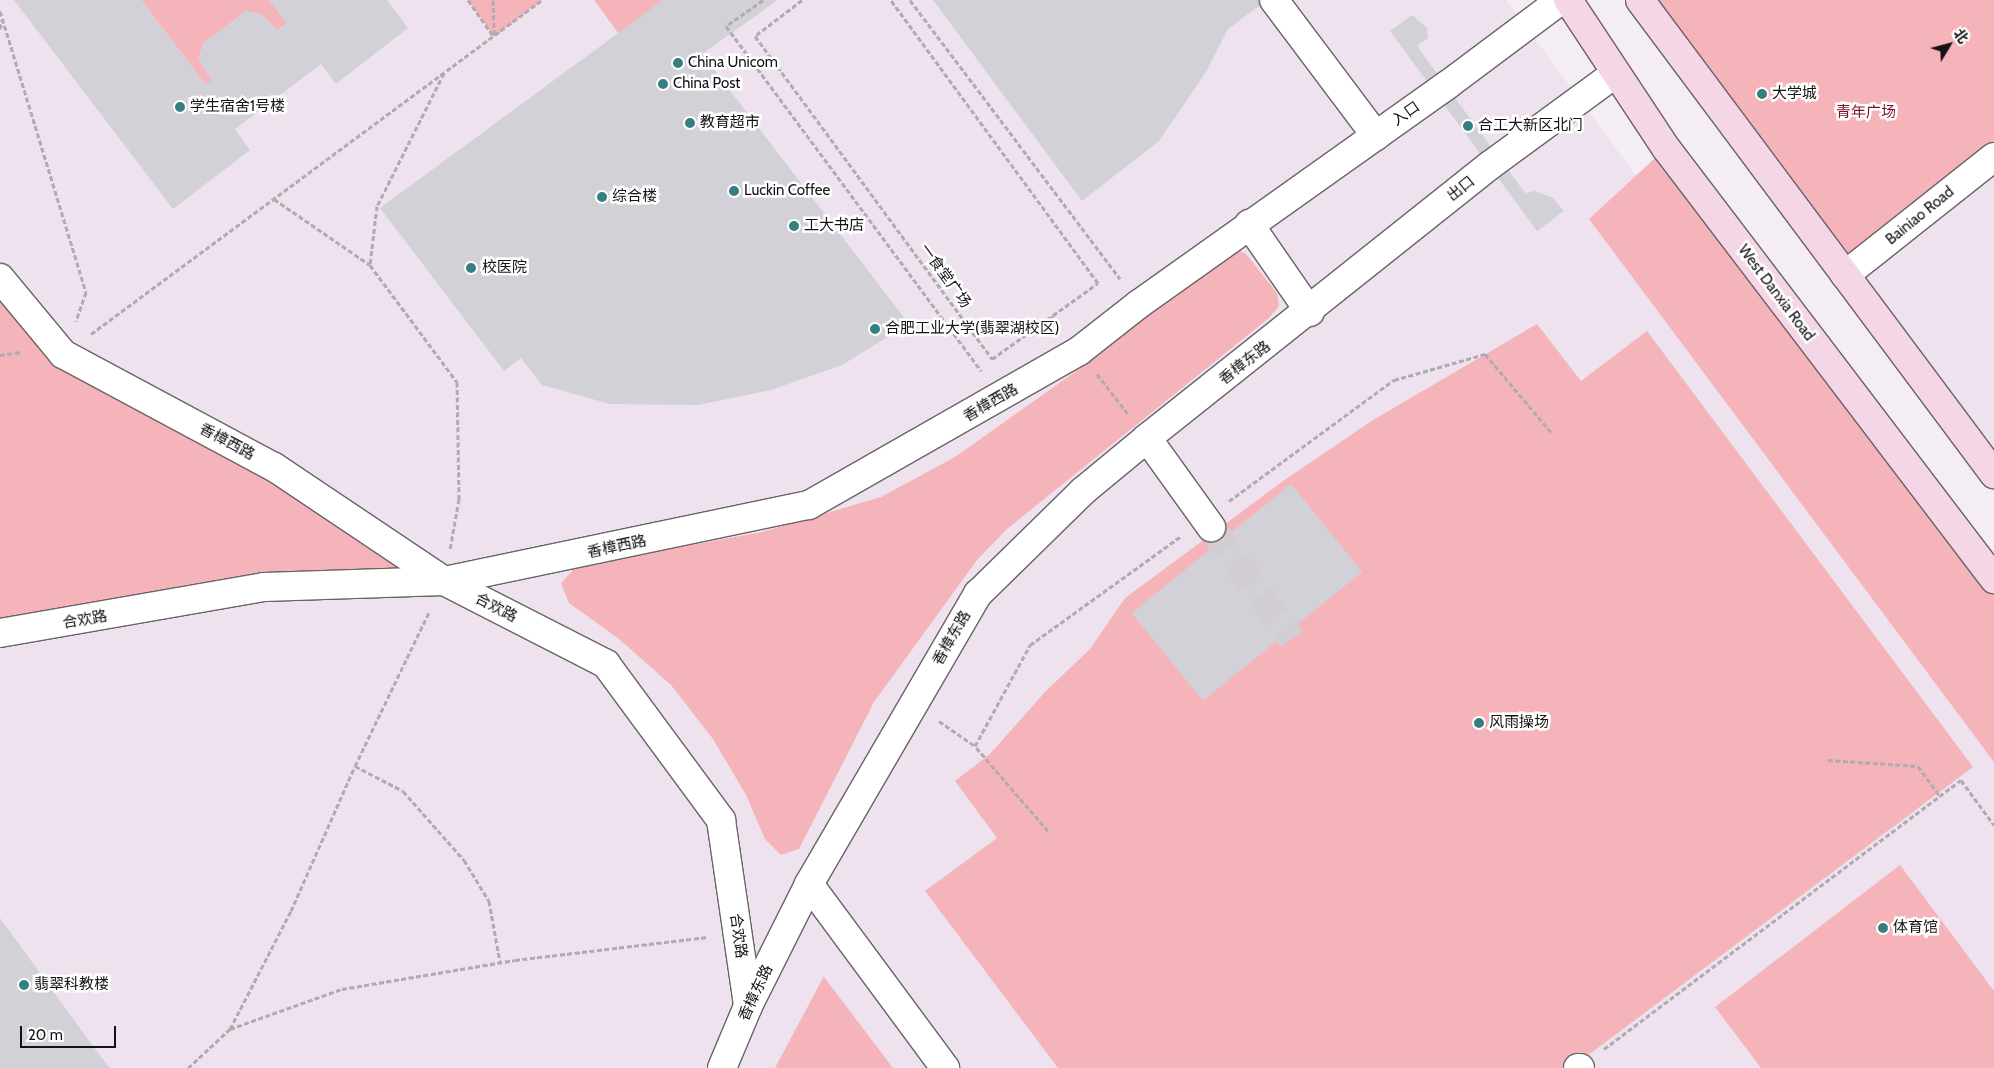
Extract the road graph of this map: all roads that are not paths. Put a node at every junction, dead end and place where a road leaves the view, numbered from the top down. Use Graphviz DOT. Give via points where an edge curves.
graph roads {
  1 [pos="1274,0"];
  2 [pos="1561,0"];
  3 [pos="1568,0"];
  4 [pos="1640,0"];
  5 [pos="1616,73"];
  6 [pos="1376,136"];
  7 [pos="1994,157"];
  8 [pos="1249,224"];
  9 [pos="1845,275"];
  10 [pos="0,278"];
  11 [pos="1310,312"];
  12 [pos="1147,438"];
  13 [pos="1994,474"];
  14 [pos="1211,527"];
  15 [pos="1994,579"];
  16 [pos="444,582"];
  17 [pos="0,633"];
  18 [pos="809,884"];
  19 [pos="748,1006"];
  20 [pos="722,1068"];
  21 [pos="945,1068"];
  1 -- 6 [label="street"];
  2 -- 6 [label="street, 入口"];
  3 -- 5 [label="main road, West Danxia Road"];
  4 -- 9 [label="main road"];
  5 -- 11 [label="street, 出口" via="1489,166"];
  5 -- 15 [label="main road, West Danxia Road" via="1666,148"];
  6 -- 8 [label="street, 入口"];
  7 -- 9 [label="street, Bainiao Road"];
  8 -- 11 [label="street"];
  8 -- 16 [label="street, 香樟西路" via="1079,351 809,505"];
  9 -- 13 [label="main road"];
  10 -- 16 [label="street, 香樟西路" via="64,354 274,467"];
  11 -- 12 [label="street, 香樟东路"];
  12 -- 14 [label="street"];
  12 -- 18 [label="street, 香樟东路" via="1083,491 978,594"];
  16 -- 17 [label="street, 合欢路" via="264,588"];
  16 -- 19 [label="street, 合欢路" via="606,664 721,820"];
  18 -- 19 [label="street, 香樟东路"];
  18 -- 21 [label="street"];
  19 -- 20 [label="street, 香樟东路"];
}
